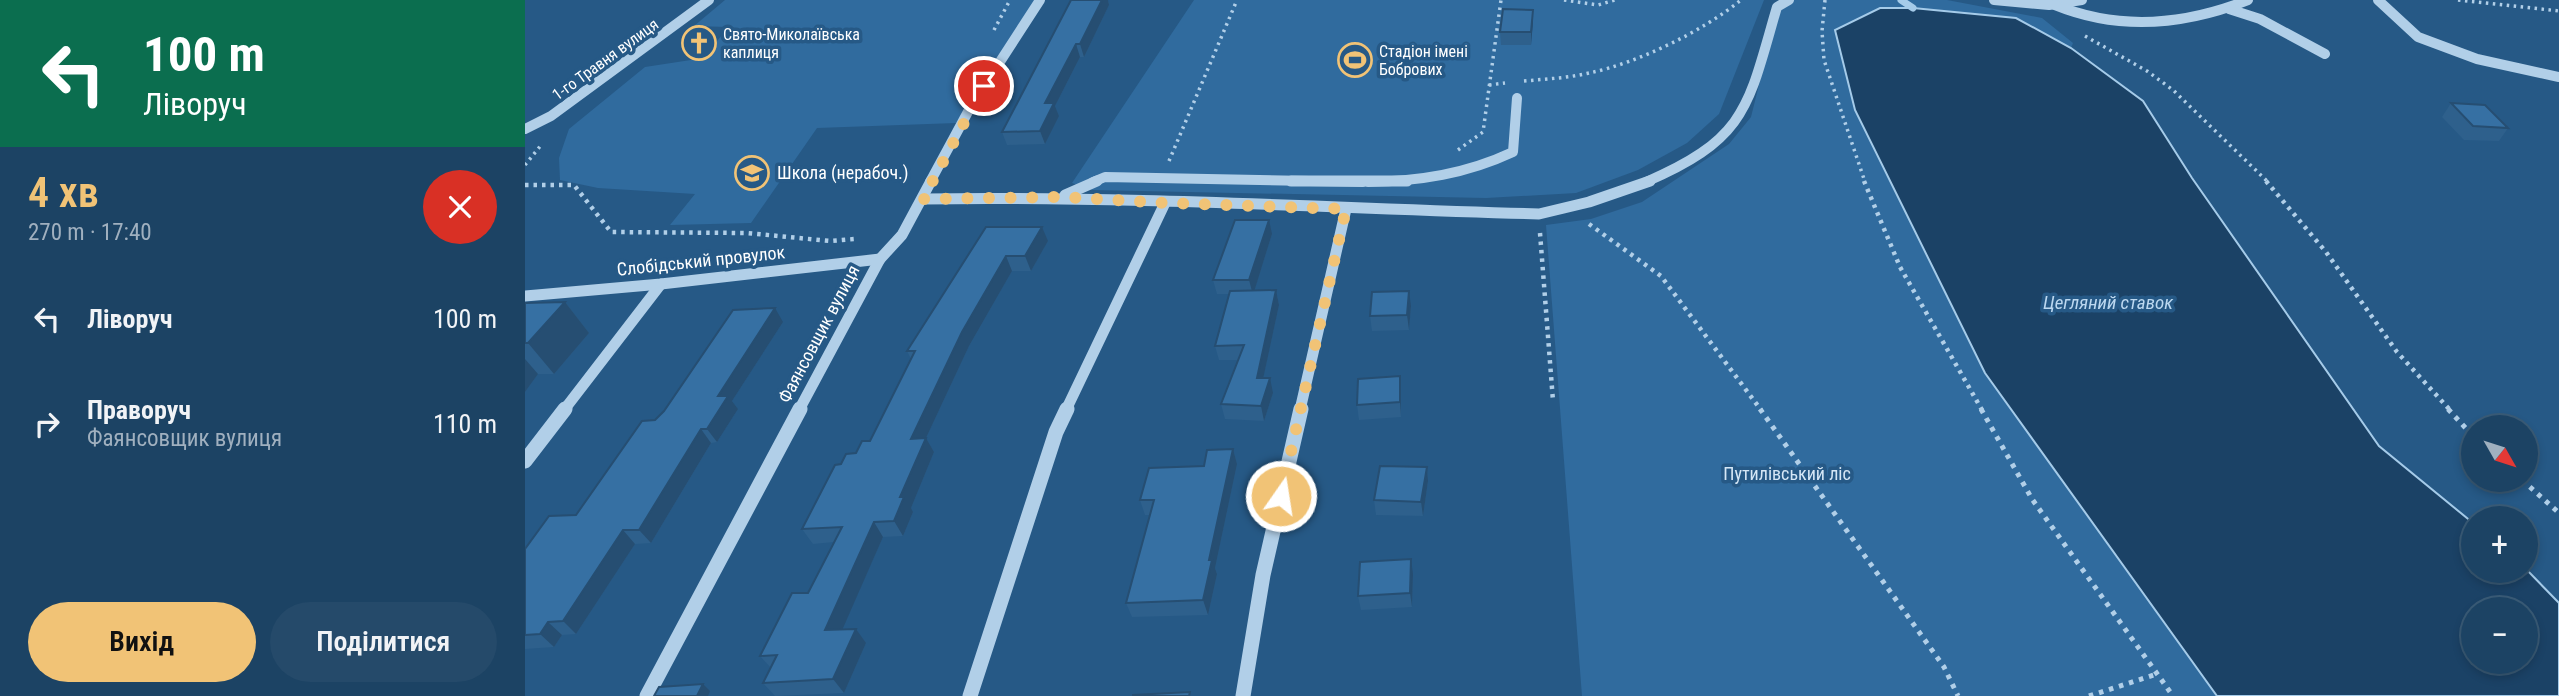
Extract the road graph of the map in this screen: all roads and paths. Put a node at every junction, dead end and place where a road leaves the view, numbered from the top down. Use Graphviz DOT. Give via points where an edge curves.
graph roads {
  1 [pos="709,0"];
  2 [pos="1040,0"];
  3 [pos="1237,0"];
  4 [pos="1501,0"];
  5 [pos="1564,0"];
  6 [pos="1615,0"];
  7 [pos="1741,0"];
  8 [pos="1789,0"];
  9 [pos="1825,0"];
  10 [pos="1994,0"];
  11 [pos="2083,0"];
  12 [pos="2214,0"];
  13 [pos="2248,0"];
  14 [pos="2378,0"];
  15 [pos="2458,0"];
  16 [pos="2055,5"];
  17 [pos="2229,9"];
  18 [pos="2559,11"];
  19 [pos="2211,14"];
  20 [pos="2073,15"];
  21 [pos="2325,54"];
  22 [pos="2559,77"];
  23 [pos="1489,85"];
  24 [pos="1517,98"];
  25 [pos="525,129"];
  26 [pos="1453,154"];
  27 [pos="1162,178"];
  28 [pos="525,185"];
  29 [pos="1061,197"];
  30 [pos="923,199"];
  31 [pos="1165,203"];
  32 [pos="1346,209"];
  33 [pos="1568,209"];
  34 [pos="1539,214"];
  35 [pos="901,235"];
  36 [pos="880,259"];
  37 [pos="661,284"];
  38 [pos="525,296"];
  39 [pos="1553,401"];
  40 [pos="2461,423"];
  41 [pos="525,461"];
  42 [pos="2535,492"];
  43 [pos="2559,513"];
  44 [pos="2157,674"];
  45 [pos="647,696"];
  46 [pos="970,696"];
  47 [pos="1243,696"];
  48 [pos="1958,696"];
  49 [pos="2089,696"];
  50 [pos="2173,696"];
  1 -- 25 [label="street, 1-го Травня вулиця" via="551,116"];
  2 -- 30 [label="street, Фаянсовщик вулиця" via="970,108"];
  3 -- 27 [label="path"];
  4 -- 23 [label="path"];
  5 -- 6 [label="path" via="1598,5"];
  7 -- 23 [label="path" via="1685,34 1594,72"];
  8 -- 33 [label="street" via="1777,7 1750,99 1738,122 1706,150 1660,176"];
  9 -- 44 [label="path" via="1824,60 1854,157 1900,267 2032,499"];
  10 -- 16 [label="street"];
  11 -- 16 [label="street"];
  12 -- 19 [label="street"];
  13 -- 17 [label="street"];
  14 -- 22 [label="street" via="2418,37 2477,59"];
  15 -- 18 [label="path"];
  16 -- 20 [label="street"];
  17 -- 19 [label="street"];
  17 -- 21 [label="street" via="2260,19"];
  19 -- 20 [label="street" via="2131,23"];
  20 -- 40 [label="path" via="2086,36 2173,90 2264,178 2326,252 2397,352"];
  23 -- 26 [label="path" via="1483,132"];
  24 -- 27 [label="street" via="1513,152 1490,165 1452,175 1376,182"];
  27 -- 29 [label="street" via="1105,177"];
  28 -- 35 [label="path" via="574,185 611,232 747,233 830,240"];
  29 -- 30 [label="street"];
  29 -- 31 [label="street"];
  30 -- 35 [label="street, Фаянсовщик вулиця"];
  31 -- 32 [label="street"];
  31 -- 46 [label="street" via="1056,432"];
  32 -- 34 [label="street"];
  32 -- 47 [label="street" via="1263,575"];
  33 -- 34 [label="street"];
  33 -- 48 [label="path" via="1661,276 1841,521 1944,667"];
  34 -- 39 [label="path"];
  35 -- 36 [label="street, Фаянсовщик вулиця"];
  36 -- 37 [label="street, Слобідський провулок"];
  36 -- 45 [label="street, Фаянсовщик вулиця"];
  37 -- 38 [label="street, Слобідський провулок"];
  37 -- 41 [label="street"];
  42 -- 43 [label="path"];
  44 -- 49 [label="path"];
  44 -- 50 [label="path"];
}
